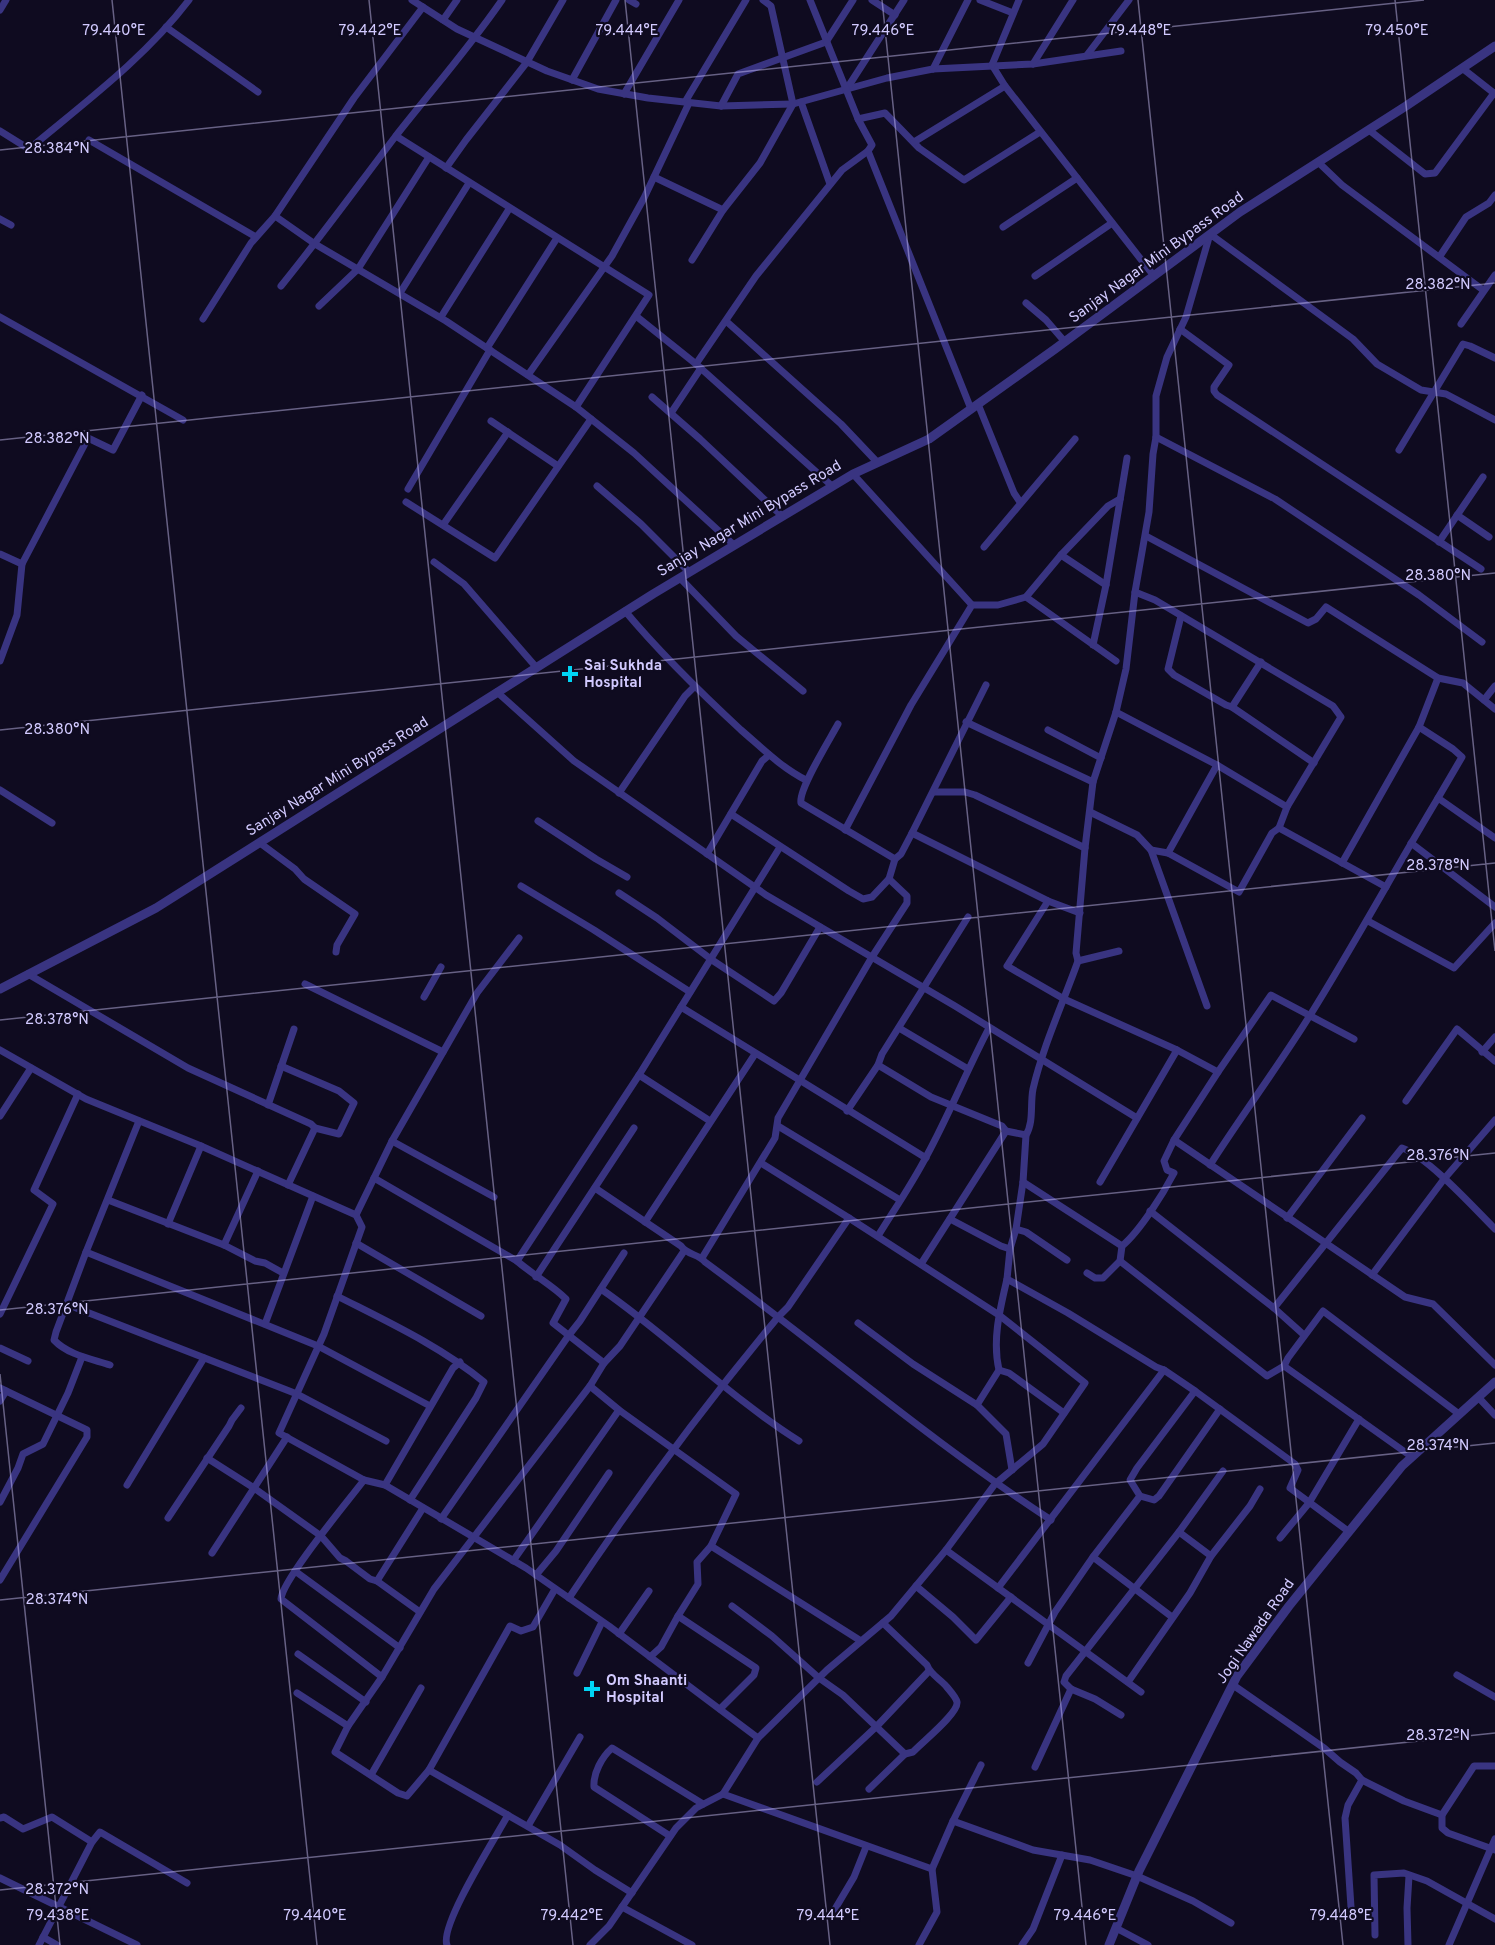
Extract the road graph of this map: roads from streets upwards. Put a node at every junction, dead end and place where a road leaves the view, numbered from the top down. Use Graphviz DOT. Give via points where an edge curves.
graph roads {
  1 [pos="6,0"];
  2 [pos="189,0"];
  3 [pos="412,0"];
  4 [pos="457,0"];
  5 [pos="502,0"];
  6 [pos="563,0"];
  7 [pos="616,0"];
  8 [pos="629,0"];
  9 [pos="679,0"];
  10 [pos="746,0"];
  11 [pos="763,0"];
  12 [pos="810,0"];
  13 [pos="853,0"];
  14 [pos="872,0"];
  15 [pos="904,0"];
  16 [pos="968,0"];
  17 [pos="980,0"];
  18 [pos="1019,0"];
  19 [pos="1073,0"];
  20 [pos="1129,0"];
  21 [pos="636,4"];
  22 [pos="423,7"];
  23 [pos="0,10"];
  24 [pos="1012,13"];
  25 [pos="895,15"];
  26 [pos="443,20"];
  27 [pos="166,27"];
  28 [pos="477,38"];
  29 [pos="826,42"];
  30 [pos="1495,46"];
  31 [pos="1121,51"];
  32 [pos="1087,55"];
  33 [pos="783,58"];
  34 [pos="527,62"];
  35 [pos="1032,64"];
  36 [pos="992,65"];
  37 [pos="1462,68"];
  38 [pos="933,69"];
  39 [pos="572,80"];
  40 [pos="1005,86"];
  41 [pos="846,90"];
  42 [pos="258,92"];
  43 [pos="624,94"];
  44 [pos="1495,94"];
  45 [pos="687,103"];
  46 [pos="797,103"];
  47 [pos="721,106"];
  48 [pos="858,119"];
  49 [pos="1369,130"];
  50 [pos="0,131"];
  51 [pos="1040,132"];
  52 [pos="396,136"];
  53 [pos="89,140"];
  54 [pos="914,142"];
  55 [pos="868,151"];
  56 [pos="429,157"];
  57 [pos="1318,162"];
  58 [pos="446,168"];
  59 [pos="654,177"];
  60 [pos="1077,178"];
  61 [pos="469,183"];
  62 [pos="830,184"];
  63 [pos="1495,195"];
  64 [pos="509,209"];
  65 [pos="723,210"];
  66 [pos="275,216"];
  67 [pos="0,219"];
  68 [pos="1112,223"];
  69 [pos="11,225"];
  70 [pos="1003,227"];
  71 [pos="1210,234"];
  72 [pos="256,237"];
  73 [pos="557,238"];
  74 [pos="315,244"];
  75 [pos="1440,256"];
  76 [pos="692,260"];
  77 [pos="605,267"];
  78 [pos="358,269"];
  79 [pos="1495,275"];
  80 [pos="1035,276"];
  81 [pos="1154,276"];
  82 [pos="281,286"];
  83 [pos="1483,290"];
  84 [pos="400,293"];
  85 [pos="1026,303"];
  86 [pos="319,306"];
  87 [pos="636,316"];
  88 [pos="0,317"];
  89 [pos="441,317"];
  90 [pos="203,319"];
  91 [pos="726,321"];
  92 [pos="1461,324"];
  93 [pos="1180,329"];
  94 [pos="1065,342"];
  95 [pos="489,349"];
  96 [pos="1495,358"];
  97 [pos="698,366"];
  98 [pos="528,375"];
  99 [pos="1435,392"];
  100 [pos="142,395"];
  101 [pos="652,397"];
  102 [pos="576,406"];
  103 [pos="974,406"];
  104 [pos="671,413"];
  105 [pos="591,419"];
  106 [pos="183,420"];
  107 [pos="1495,420"];
  108 [pos="491,421"];
  109 [pos="508,432"];
  110 [pos="1156,437"];
  111 [pos="1076,439"];
  112 [pos="1399,450"];
  113 [pos="1127,458"];
  114 [pos="877,462"];
  115 [pos="558,466"];
  116 [pos="853,474"];
  117 [pos="1483,477"];
  118 [pos="597,486"];
  119 [pos="832,486"];
  120 [pos="408,489"];
  121 [pos="1120,500"];
  122 [pos="406,502"];
  123 [pos="1020,502"];
  124 [pos="1457,515"];
  125 [pos="782,516"];
  126 [pos="443,525"];
  127 [pos="1146,536"];
  128 [pos="1490,537"];
  129 [pos="1439,542"];
  130 [pos="734,545"];
  131 [pos="984,548"];
  132 [pos="0,554"];
  133 [pos="1061,555"];
  134 [pos="434,562"];
  135 [pos="22,564"];
  136 [pos="1481,569"];
  137 [pos="689,572"];
  138 [pos="680,578"];
  139 [pos="1106,585"];
  140 [pos="1136,592"];
  141 [pos="1026,597"];
  142 [pos="972,605"];
  143 [pos="625,611"];
  144 [pos="1181,616"];
  145 [pos="1482,642"];
  146 [pos="1093,645"];
  147 [pos="0,661"];
  148 [pos="1116,661"];
  149 [pos="1261,662"];
  150 [pos="536,667"];
  151 [pos="1438,678"];
  152 [pos="986,685"];
  153 [pos="1495,686"];
  154 [pos="694,687"];
  155 [pos="803,691"];
  156 [pos="497,692"];
  157 [pos="1484,700"];
  158 [pos="1232,707"];
  159 [pos="1495,709"];
  160 [pos="1116,712"];
  161 [pos="966,722"];
  162 [pos="838,724"];
  163 [pos="1419,727"];
  164 [pos="1048,730"];
  165 [pos="769,755"];
  166 [pos="1101,758"];
  167 [pos="1314,763"];
  168 [pos="1217,765"];
  169 [pos="807,780"];
  170 [pos="1093,782"];
  171 [pos="0,790"];
  172 [pos="933,792"];
  173 [pos="619,793"];
  174 [pos="1438,798"];
  175 [pos="1287,807"];
  176 [pos="1090,812"];
  177 [pos="731,814"];
  178 [pos="538,821"];
  179 [pos="52,823"];
  180 [pos="1279,828"];
  181 [pos="845,830"];
  182 [pos="912,833"];
  183 [pos="1495,838"];
  184 [pos="260,843"];
  185 [pos="1411,843"];
  186 [pos="780,847"];
  187 [pos="1085,848"];
  188 [pos="1151,850"];
  189 [pos="1168,853"];
  190 [pos="707,854"];
  191 [pos="895,859"];
  192 [pos="1342,863"];
  193 [pos="627,877"];
  194 [pos="889,879"];
  195 [pos="521,886"];
  196 [pos="754,887"];
  197 [pos="1386,887"];
  198 [pos="619,893"];
  199 [pos="1048,902"];
  200 [pos="1495,907"];
  201 [pos="1080,913"];
  202 [pos="968,917"];
  203 [pos="1368,921"];
  204 [pos="1495,923"];
  205 [pos="820,927"];
  206 [pos="519,938"];
  207 [pos="1119,951"];
  208 [pos="336,952"];
  209 [pos="872,957"];
  210 [pos="712,960"];
  211 [pos="1078,961"];
  212 [pos="441,967"];
  213 [pos="28,974"];
  214 [pos="305,984"];
  215 [pos="923,988"];
  216 [pos="0,989"];
  217 [pos="690,993"];
  218 [pos="424,997"];
  219 [pos="1064,999"];
  220 [pos="1207,1006"];
  221 [pos="681,1007"];
  222 [pos="1311,1014"];
  223 [pos="899,1028"];
  224 [pos="989,1028"];
  225 [pos="294,1029"];
  226 [pos="1495,1037"];
  227 [pos="1354,1039"];
  228 [pos="0,1050"];
  229 [pos="1177,1050"];
  230 [pos="444,1052"];
  231 [pos="1482,1052"];
  232 [pos="755,1054"];
  233 [pos="1042,1060"];
  234 [pos="1495,1061"];
  235 [pos="878,1065"];
  236 [pos="281,1066"];
  237 [pos="31,1068"];
  238 [pos="968,1069"];
  239 [pos="1218,1072"];
  240 [pos="639,1075"];
  241 [pos="800,1082"];
  242 [pos="78,1094"];
  243 [pos="1406,1101"];
  244 [pos="268,1105"];
  245 [pos="953,1105"];
  246 [pos="847,1111"];
  247 [pos="0,1116"];
  248 [pos="1362,1118"];
  249 [pos="1137,1119"];
  250 [pos="1495,1120"];
  251 [pos="139,1121"];
  252 [pos="710,1121"];
  253 [pos="778,1126"];
  254 [pos="315,1128"];
  255 [pos="634,1128"];
  256 [pos="1006,1131"];
  257 [pos="1026,1135"];
  258 [pos="1174,1140"];
  259 [pos="392,1141"];
  260 [pos="201,1146"];
  261 [pos="926,1158"];
  262 [pos="761,1163"];
  263 [pos="1210,1165"];
  264 [pos="258,1172"];
  265 [pos="374,1178"];
  266 [pos="1444,1179"];
  267 [pos="1023,1182"];
  268 [pos="1101,1182"];
  269 [pos="288,1185"];
  270 [pos="595,1188"];
  271 [pos="313,1196"];
  272 [pos="494,1197"];
  273 [pos="108,1200"];
  274 [pos="900,1200"];
  275 [pos="1150,1211"];
  276 [pos="356,1215"];
  277 [pos="849,1218"];
  278 [pos="950,1218"];
  279 [pos="1287,1218"];
  280 [pos="645,1222"];
  281 [pos="168,1224"];
  282 [pos="1016,1229"];
  283 [pos="1495,1229"];
  284 [pos="878,1236"];
  285 [pos="356,1243"];
  286 [pos="1326,1244"];
  287 [pos="224,1245"];
  288 [pos="1122,1246"];
  289 [pos="1010,1248"];
  290 [pos="684,1251"];
  291 [pos="86,1252"];
  292 [pos="624,1253"];
  293 [pos="702,1258"];
  294 [pos="1067,1260"];
  295 [pos="517,1261"];
  296 [pos="1120,1261"];
  297 [pos="921,1264"];
  298 [pos="283,1273"];
  299 [pos="1087,1273"];
  300 [pos="1372,1275"];
  301 [pos="536,1277"];
  302 [pos="1007,1279"];
  303 [pos="601,1289"];
  304 [pos="337,1296"];
  305 [pos="66,1304"];
  306 [pos="1274,1308"];
  307 [pos="0,1314"];
  308 [pos="999,1315"];
  309 [pos="481,1316"];
  310 [pos="640,1316"];
  311 [pos="779,1316"];
  312 [pos="858,1323"];
  313 [pos="265,1324"];
  314 [pos="569,1335"];
  315 [pos="1304,1335"];
  316 [pos="318,1346"];
  317 [pos="0,1348"];
  318 [pos="82,1357"];
  319 [pos="204,1358"];
  320 [pos="28,1361"];
  321 [pos="460,1362"];
  322 [pos="604,1363"];
  323 [pos="110,1365"];
  324 [pos="1495,1365"];
  325 [pos="1284,1366"];
  326 [pos="999,1370"];
  327 [pos="1164,1370"];
  328 [pos="1495,1382"];
  329 [pos="722,1384"];
  330 [pos="590,1386"];
  331 [pos="3,1389"];
  332 [pos="1196,1391"];
  333 [pos="297,1394"];
  334 [pos="1478,1397"];
  335 [pos="0,1401"];
  336 [pos="977,1405"];
  337 [pos="430,1406"];
  338 [pos="241,1408"];
  339 [pos="1220,1409"];
  340 [pos="619,1410"];
  341 [pos="1064,1413"];
  342 [pos="1459,1414"];
  343 [pos="56,1415"];
  344 [pos="1495,1415"];
  345 [pos="1359,1419"];
  346 [pos="287,1437"];
  347 [pos="386,1441"];
  348 [pos="799,1441"];
  349 [pos="672,1449"];
  350 [pos="1412,1457"];
  351 [pos="207,1458"];
  352 [pos="1012,1470"];
  353 [pos="1222,1471"];
  354 [pos="609,1473"];
  355 [pos="364,1480"];
  356 [pos="995,1484"];
  357 [pos="127,1485"];
  358 [pos="385,1485"];
  359 [pos="254,1488"];
  360 [pos="1260,1489"];
  361 [pos="1140,1496"];
  362 [pos="410,1500"];
  363 [pos="0,1502"];
  364 [pos="1309,1503"];
  365 [pos="423,1508"];
  366 [pos="168,1518"];
  367 [pos="441,1519"];
  368 [pos="1051,1520"];
  369 [pos="1348,1531"];
  370 [pos="1179,1532"];
  371 [pos="321,1536"];
  372 [pos="473,1538"];
  373 [pos="1280,1538"];
  374 [pos="711,1546"];
  375 [pos="946,1550"];
  376 [pos="212,1553"];
  377 [pos="1211,1556"];
  378 [pos="1093,1557"];
  379 [pos="513,1561"];
  380 [pos="295,1571"];
  381 [pos="536,1575"];
  382 [pos="0,1580"];
  383 [pos="377,1581"];
  384 [pos="916,1586"];
  385 [pos="998,1588"];
  386 [pos="555,1589"];
  387 [pos="1134,1589"];
  388 [pos="649,1591"];
  389 [pos="1011,1597"];
  390 [pos="569,1598"];
  391 [pos="732,1606"];
  392 [pos="420,1612"];
  393 [pos="678,1616"];
  394 [pos="1172,1617"];
  395 [pos="602,1622"];
  396 [pos="883,1623"];
  397 [pos="1049,1625"];
  398 [pos="620,1634"];
  399 [pos="861,1641"];
  400 [pos="400,1648"];
  401 [pos="1087,1652"];
  402 [pos="298,1654"];
  403 [pos="650,1657"];
  404 [pos="1028,1663"];
  405 [pos="929,1671"];
  406 [pos="577,1673"];
  407 [pos="1457,1675"];
  408 [pos="382,1677"];
  409 [pos="819,1678"];
  410 [pos="1128,1682"];
  411 [pos="1233,1685"];
  412 [pos="422,1688"];
  413 [pos="1071,1689"];
  414 [pos="1141,1692"];
  415 [pos="297,1693"];
  416 [pos="1495,1696"];
  417 [pos="366,1702"];
  418 [pos="720,1709"];
  419 [pos="1121,1715"];
  420 [pos="348,1726"];
  421 [pos="877,1726"];
  422 [pos="580,1737"];
  423 [pos="758,1738"];
  424 [pos="904,1754"];
  425 [pos="981,1765"];
  426 [pos="1495,1766"];
  427 [pos="1035,1767"];
  428 [pos="429,1770"];
  429 [pos="371,1775"];
  430 [pos="1362,1780"];
  431 [pos="817,1782"];
  432 [pos="869,1789"];
  433 [pos="723,1794"];
  434 [pos="703,1804"];
  435 [pos="508,1815"];
  436 [pos="1442,1815"];
  437 [pos="0,1818"];
  438 [pos="952,1821"];
  439 [pos="528,1826"];
  440 [pos="670,1836"];
  441 [pos="1495,1839"];
  442 [pos="92,1842"];
  443 [pos="866,1847"];
  444 [pos="1493,1850"];
  445 [pos="1062,1855"];
  446 [pos="932,1869"];
  447 [pos="1409,1875"];
  448 [pos="1137,1876"];
  449 [pos="0,1878"];
  450 [pos="187,1883"];
  451 [pos="632,1893"];
  452 [pos="1466,1905"];
  453 [pos="58,1907"];
  454 [pos="622,1907"];
  455 [pos="1352,1907"];
  456 [pos="835,1909"];
  457 [pos="1495,1920"];
  458 [pos="1231,1923"];
  459 [pos="1116,1928"];
  460 [pos="1375,1935"];
  461 [pos="43,1937"];
  462 [pos="39,1945"];
  463 [pos="57,1945"];
  464 [pos="137,1945"];
  465 [pos="447,1945"];
  466 [pos="590,1945"];
  467 [pos="692,1945"];
  468 [pos="919,1945"];
  469 [pos="1022,1945"];
  470 [pos="1109,1945"];
  471 [pos="1148,1945"];
  472 [pos="1408,1945"];
  473 [pos="1449,1945"];
  1 -- 23 [label="street"];
  2 -- 27 [label="street"];
  3 -- 22 [label="street"];
  4 -- 26 [label="street"];
  5 -- 28 [label="street"];
  6 -- 34 [label="street"];
  7 -- 39 [label="street"];
  8 -- 21 [label="street"];
  9 -- 43 [label="street"];
  10 -- 45 [label="street"];
  11 -- 33 [label="street" via="771,6"];
  12 -- 29 [label="street"];
  13 -- 29 [label="street"];
  14 -- 25 [label="street"];
  15 -- 25 [label="street"];
  16 -- 38 [label="street"];
  17 -- 24 [label="street"];
  18 -- 24 [label="street"];
  19 -- 35 [label="street"];
  20 -- 32 [label="street"];
  22 -- 26 [label="street"];
  22 -- 66 [label="street" via="354,98"];
  24 -- 36 [label="street"];
  25 -- 41 [label="street"];
  26 -- 28 [label="street"];
  27 -- 42 [label="street"];
  27 -- 50 [label="street" via="119,74 29,149"];
  28 -- 34 [label="street"];
  28 -- 52 [label="street"];
  29 -- 33 [label="street"];
  29 -- 41 [label="street"];
  30 -- 37 [label="street, Sanjay Nagar Mini Bypass Road"];
  31 -- 32 [label="street"];
  32 -- 35 [label="street"];
  33 -- 46 [label="street"];
  33 -- 47 [label="street" via="738,74"];
  34 -- 39 [label="street"];
  34 -- 58 [label="street"];
  35 -- 36 [label="street"];
  36 -- 38 [label="street"];
  36 -- 40 [label="street"];
  37 -- 44 [label="street"];
  37 -- 49 [label="street, Sanjay Nagar Mini Bypass Road"];
  38 -- 41 [label="street"];
  39 -- 43 [label="street"];
  40 -- 51 [label="street"];
  40 -- 54 [label="street"];
  41 -- 46 [label="street"];
  41 -- 48 [label="street"];
  43 -- 45 [label="street"];
  44 -- 49 [label="street" via="1435,173 1425,174"];
  45 -- 47 [label="street"];
  45 -- 59 [label="street"];
  46 -- 47 [label="street"];
  46 -- 62 [label="street"];
  46 -- 65 [label="street" via="760,163"];
  48 -- 54 [label="street" via="885,113"];
  48 -- 55 [label="street" via="872,145"];
  49 -- 57 [label="street, Sanjay Nagar Mini Bypass Road"];
  51 -- 54 [label="street" via="964,180"];
  51 -- 60 [label="street"];
  52 -- 56 [label="street"];
  52 -- 74 [label="street"];
  53 -- 72 [label="street"];
  55 -- 62 [label="street"];
  55 -- 103 [label="street"];
  56 -- 58 [label="street"];
  56 -- 78 [label="street"];
  57 -- 71 [label="street, Sanjay Nagar Mini Bypass Road"];
  57 -- 75 [label="street" via="1342,185"];
  58 -- 61 [label="street"];
  59 -- 65 [label="street"];
  59 -- 77 [label="street"];
  60 -- 68 [label="street"];
  60 -- 70 [label="street"];
  61 -- 64 [label="street"];
  61 -- 84 [label="street"];
  62 -- 91 [label="street" via="756,276"];
  63 -- 75 [label="street" via="1467,217"];
  64 -- 73 [label="street"];
  64 -- 89 [label="street"];
  65 -- 76 [label="street"];
  66 -- 72 [label="street"];
  66 -- 74 [label="street"];
  67 -- 69 [label="street"];
  68 -- 80 [label="street"];
  68 -- 81 [label="street"];
  71 -- 81 [label="street, Sanjay Nagar Mini Bypass Road"];
  71 -- 93 [label="street"];
  71 -- 99 [label="street" via="1353,339 1377,364 1421,390"];
  72 -- 90 [label="street"];
  73 -- 77 [label="street"];
  73 -- 95 [label="street"];
  74 -- 78 [label="street"];
  74 -- 82 [label="street"];
  75 -- 83 [label="street"];
  77 -- 87 [label="street" via="649,295"];
  77 -- 98 [label="street"];
  78 -- 84 [label="street"];
  78 -- 86 [label="street"];
  79 -- 83 [label="street"];
  81 -- 94 [label="street, Sanjay Nagar Mini Bypass Road"];
  83 -- 92 [label="street"];
  84 -- 89 [label="street"];
  85 -- 94 [label="street"];
  87 -- 97 [label="street"];
  87 -- 102 [label="street"];
  88 -- 100 [label="street"];
  89 -- 95 [label="street"];
  91 -- 97 [label="street"];
  91 -- 114 [label="street" via="841,424"];
  93 -- 110 [label="street" via="1156,396"];
  93 -- 129 [label="street" via="1229,365 1214,387 1217,395"];
  94 -- 103 [label="street, Sanjay Nagar Mini Bypass Road"];
  95 -- 98 [label="street"];
  95 -- 120 [label="street"];
  96 -- 99 [label="street" via="1463,344"];
  97 -- 104 [label="street"];
  97 -- 119 [label="street"];
  98 -- 102 [label="street"];
  99 -- 107 [label="street"];
  99 -- 112 [label="street"];
  100 -- 106 [label="street"];
  100 -- 135 [label="street" via="112,450 88,438"];
  101 -- 104 [label="street"];
  102 -- 105 [label="street"];
  103 -- 114 [label="street, Sanjay Nagar Mini Bypass Road" via="929,439"];
  103 -- 123 [label="street"];
  104 -- 125 [label="street"];
  105 -- 115 [label="street"];
  105 -- 130 [label="street"];
  108 -- 109 [label="street"];
  109 -- 115 [label="street"];
  109 -- 126 [label="street"];
  110 -- 127 [label="street"];
  110 -- 145 [label="street" via="1275,499"];
  111 -- 123 [label="street"];
  113 -- 121 [label="street"];
  114 -- 116 [label="street, Sanjay Nagar Mini Bypass Road"];
  115 -- 126 [label="street" via="495,558"];
  116 -- 119 [label="street, Sanjay Nagar Mini Bypass Road"];
  116 -- 142 [label="street"];
  117 -- 124 [label="street"];
  118 -- 137 [label="street"];
  119 -- 125 [label="street, Sanjay Nagar Mini Bypass Road"];
  121 -- 133 [label="street" via="1108,506"];
  121 -- 139 [label="street"];
  122 -- 126 [label="street"];
  123 -- 131 [label="street"];
  124 -- 128 [label="street"];
  124 -- 129 [label="street"];
  125 -- 130 [label="street, Sanjay Nagar Mini Bypass Road"];
  127 -- 140 [label="street"];
  127 -- 151 [label="street" via="1308,623 1326,607"];
  129 -- 136 [label="street"];
  130 -- 137 [label="street, Sanjay Nagar Mini Bypass Road"];
  132 -- 135 [label="street"];
  133 -- 139 [label="street"];
  133 -- 141 [label="street"];
  134 -- 150 [label="street" via="464,584"];
  135 -- 147 [label="street" via="16,615"];
  137 -- 138 [label="street, Sanjay Nagar Mini Bypass Road"];
  138 -- 143 [label="street, Sanjay Nagar Mini Bypass Road"];
  138 -- 155 [label="street" via="736,636"];
  139 -- 146 [label="street"];
  140 -- 144 [label="street"];
  140 -- 160 [label="street"];
  141 -- 142 [label="street" via="998,605"];
  141 -- 146 [label="street"];
  142 -- 181 [label="street" via="911,705"];
  143 -- 150 [label="street, Sanjay Nagar Mini Bypass Road"];
  143 -- 154 [label="street"];
  144 -- 149 [label="street"];
  144 -- 158 [label="street" via="1168,669"];
  146 -- 148 [label="street"];
  149 -- 158 [label="street"];
  149 -- 167 [label="street" via="1333,706 1341,717"];
  150 -- 156 [label="street, Sanjay Nagar Mini Bypass Road"];
  151 -- 157 [label="street" via="1463,683"];
  151 -- 163 [label="street"];
  152 -- 161 [label="street"];
  153 -- 157 [label="street"];
  154 -- 165 [label="street"];
  154 -- 173 [label="street"];
  156 -- 173 [label="street" via="574,761"];
  156 -- 184 [label="street, Sanjay Nagar Mini Bypass Road"];
  157 -- 159 [label="street"];
  158 -- 167 [label="street"];
  160 -- 166 [label="street"];
  160 -- 168 [label="street"];
  161 -- 170 [label="street"];
  161 -- 172 [label="street"];
  162 -- 169 [label="street"];
  163 -- 174 [label="street" via="1462,757"];
  163 -- 192 [label="street"];
  164 -- 166 [label="street"];
  165 -- 169 [label="street"];
  165 -- 177 [label="street"];
  166 -- 170 [label="street"];
  167 -- 175 [label="street"];
  168 -- 175 [label="street"];
  168 -- 189 [label="street"];
  169 -- 181 [label="street" via="801,803"];
  170 -- 176 [label="street"];
  171 -- 179 [label="street"];
  172 -- 182 [label="street"];
  172 -- 187 [label="street" via="975,795"];
  173 -- 190 [label="street"];
  174 -- 183 [label="street"];
  174 -- 185 [label="street"];
  175 -- 180 [label="street"];
  176 -- 187 [label="street"];
  176 -- 188 [label="street" via="1137,835"];
  177 -- 186 [label="street"];
  177 -- 190 [label="street"];
  178 -- 193 [label="street"];
  180 -- 189 [label="street" via="1272,833 1239,892"];
  180 -- 192 [label="street"];
  181 -- 191 [label="street"];
  182 -- 191 [label="street"];
  182 -- 199 [label="street"];
  184 -- 208 [label="street" via="355,914"];
  184 -- 213 [label="street, Sanjay Nagar Mini Bypass Road" via="156,909"];
  185 -- 197 [label="street"];
  185 -- 200 [label="street"];
  186 -- 194 [label="street" via="863,899 872,897"];
  186 -- 196 [label="street"];
  187 -- 201 [label="street"];
  188 -- 189 [label="street"];
  188 -- 220 [label="street"];
  190 -- 196 [label="street"];
  191 -- 194 [label="street"];
  192 -- 197 [label="street"];
  194 -- 209 [label="street" via="908,896 907,903"];
  195 -- 217 [label="street"];
  196 -- 205 [label="street"];
  196 -- 210 [label="street"];
  197 -- 203 [label="street"];
  198 -- 210 [label="street"];
  199 -- 201 [label="street"];
  199 -- 219 [label="street" via="1007,966"];
  201 -- 211 [label="street"];
  202 -- 215 [label="street"];
  203 -- 204 [label="street" via="1454,968"];
  203 -- 222 [label="street"];
  205 -- 209 [label="street"];
  205 -- 210 [label="street" via="774,1001"];
  206 -- 230 [label="street" via="477,993"];
  207 -- 211 [label="street"];
  209 -- 215 [label="street"];
  209 -- 241 [label="street"];
  210 -- 217 [label="street"];
  211 -- 219 [label="street"];
  212 -- 218 [label="street"];
  213 -- 216 [label="street, Sanjay Nagar Mini Bypass Road"];
  213 -- 244 [label="street" via="188,1068"];
  214 -- 230 [label="street"];
  215 -- 223 [label="street"];
  215 -- 224 [label="street"];
  217 -- 221 [label="street"];
  219 -- 229 [label="street"];
  219 -- 233 [label="street"];
  221 -- 232 [label="street"];
  221 -- 240 [label="street"];
  222 -- 227 [label="street"];
  222 -- 239 [label="street" via="1271,995"];
  222 -- 263 [label="street"];
  223 -- 235 [label="street"];
  223 -- 238 [label="street"];
  224 -- 233 [label="street"];
  224 -- 238 [label="street"];
  225 -- 236 [label="street"];
  226 -- 231 [label="street"];
  228 -- 237 [label="street"];
  229 -- 239 [label="street"];
  229 -- 249 [label="street"];
  230 -- 259 [label="street"];
  231 -- 234 [label="street"];
  231 -- 243 [label="street" via="1457,1029"];
  232 -- 241 [label="street"];
  232 -- 252 [label="street"];
  233 -- 249 [label="street"];
  233 -- 257 [label="street"];
  235 -- 245 [label="street" via="931,1097"];
  235 -- 246 [label="street"];
  236 -- 244 [label="street"];
  236 -- 254 [label="street" via="339,1091 354,1102 339,1134"];
  237 -- 242 [label="street"];
  237 -- 247 [label="street"];
  238 -- 245 [label="street"];
  239 -- 258 [label="street"];
  240 -- 252 [label="street"];
  240 -- 295 [label="street"];
  241 -- 246 [label="street"];
  241 -- 253 [label="street" via="778,1118"];
  242 -- 251 [label="street"];
  242 -- 307 [label="street" via="34,1190 53,1204"];
  244 -- 254 [label="street"];
  245 -- 256 [label="street"];
  245 -- 261 [label="street"];
  246 -- 261 [label="street"];
  248 -- 279 [label="street"];
  249 -- 268 [label="street"];
  250 -- 266 [label="street"];
  251 -- 260 [label="street"];
  251 -- 273 [label="street"];
  252 -- 280 [label="street"];
  253 -- 262 [label="street"];
  253 -- 274 [label="street"];
  254 -- 269 [label="street"];
  255 -- 270 [label="street"];
  256 -- 257 [label="street"];
  256 -- 278 [label="street"];
  257 -- 267 [label="street"];
  258 -- 263 [label="street"];
  258 -- 275 [label="street" via="1164,1161 1167,1170 1174,1173"];
  259 -- 265 [label="street"];
  259 -- 272 [label="street"];
  260 -- 264 [label="street"];
  260 -- 281 [label="street"];
  261 -- 274 [label="street"];
  262 -- 277 [label="street"];
  262 -- 293 [label="street"];
  263 -- 279 [label="street"];
  264 -- 269 [label="street"];
  264 -- 287 [label="street"];
  265 -- 276 [label="street"];
  265 -- 295 [label="street"];
  266 -- 283 [label="street"];
  266 -- 286 [label="street" via="1402,1148"];
  266 -- 300 [label="street"];
  267 -- 282 [label="street"];
  267 -- 288 [label="street"];
  269 -- 271 [label="street"];
  270 -- 280 [label="street"];
  270 -- 301 [label="street"];
  271 -- 276 [label="street"];
  271 -- 298 [label="street"];
  273 -- 281 [label="street"];
  273 -- 291 [label="street"];
  274 -- 284 [label="street"];
  275 -- 288 [label="street"];
  275 -- 306 [label="street"];
  276 -- 285 [label="street" via="362,1227"];
  277 -- 284 [label="street"];
  277 -- 311 [label="street"];
  278 -- 289 [label="street"];
  278 -- 297 [label="street"];
  279 -- 286 [label="street"];
  280 -- 290 [label="street"];
  281 -- 287 [label="street"];
  282 -- 289 [label="street"];
  282 -- 294 [label="street"];
  284 -- 297 [label="street"];
  285 -- 304 [label="street"];
  285 -- 309 [label="street"];
  286 -- 300 [label="street"];
  286 -- 306 [label="street"];
  287 -- 298 [label="street"];
  288 -- 296 [label="street"];
  289 -- 302 [label="street"];
  290 -- 293 [label="street"];
  290 -- 310 [label="street"];
  291 -- 305 [label="street"];
  291 -- 313 [label="street"];
  292 -- 303 [label="street"];
  293 -- 311 [label="street"];
  295 -- 301 [label="street"];
  296 -- 299 [label="street" via="1103,1278"];
  296 -- 325 [label="street" via="1267,1376"];
  297 -- 308 [label="street"];
  298 -- 313 [label="street"];
  300 -- 324 [label="street" via="1405,1297 1433,1304"];
  301 -- 314 [label="street" via="566,1299 553,1323"];
  302 -- 308 [label="street"];
  302 -- 327 [label="street"];
  303 -- 310 [label="street"];
  303 -- 314 [label="street"];
  304 -- 316 [label="street"];
  304 -- 321 [label="street"];
  305 -- 318 [label="street" via="54,1340"];
  305 -- 319 [label="street"];
  306 -- 315 [label="street"];
  308 -- 326 [label="street" via="995,1354"];
  308 -- 341 [label="street" via="1085,1383"];
  310 -- 322 [label="street"];
  310 -- 329 [label="street"];
  311 -- 329 [label="street"];
  311 -- 356 [label="street"];
  312 -- 336 [label="street"];
  313 -- 316 [label="street"];
  314 -- 322 [label="street"];
  314 -- 367 [label="street"];
  315 -- 325 [label="street"];
  315 -- 342 [label="street" via="1323,1311"];
  316 -- 333 [label="street"];
  316 -- 337 [label="street"];
  317 -- 320 [label="street"];
  318 -- 323 [label="street"];
  318 -- 343 [label="street"];
  319 -- 333 [label="street"];
  319 -- 357 [label="street"];
  321 -- 337 [label="street"];
  321 -- 362 [label="street" via="484,1382"];
  322 -- 330 [label="street"];
  325 -- 345 [label="street"];
  326 -- 336 [label="street"];
  326 -- 341 [label="street"];
  327 -- 332 [label="street"];
  327 -- 368 [label="street"];
  328 -- 334 [label="street, Jogi Nawada Road"];
  329 -- 348 [label="street"];
  329 -- 349 [label="street"];
  330 -- 340 [label="street"];
  330 -- 372 [label="street"];
  331 -- 335 [label="street"];
  331 -- 343 [label="street"];
  332 -- 339 [label="street"];
  332 -- 361 [label="street" via="1130,1480"];
  333 -- 346 [label="street" via="279,1433"];
  333 -- 347 [label="street"];
  334 -- 342 [label="street, Jogi Nawada Road"];
  334 -- 344 [label="street"];
  336 -- 352 [label="street" via="1006,1434"];
  337 -- 358 [label="street"];
  338 -- 351 [label="street"];
  339 -- 361 [label="street" via="1159,1496 1154,1500"];
  339 -- 364 [label="street" via="1295,1464 1298,1470 1290,1488"];
  340 -- 349 [label="street"];
  340 -- 379 [label="street"];
  341 -- 352 [label="street" via="1043,1444"];
  342 -- 350 [label="street, Jogi Nawada Road"];
  343 -- 363 [label="street" via="43,1444 23,1454"];
  343 -- 382 [label="street" via="87,1430 87,1437"];
  345 -- 350 [label="street"];
  345 -- 364 [label="street"];
  346 -- 355 [label="street"];
  346 -- 359 [label="street"];
  349 -- 374 [label="street" via="736,1494"];
  349 -- 390 [label="street"];
  350 -- 369 [label="street, Jogi Nawada Road"];
  351 -- 359 [label="street"];
  351 -- 366 [label="street"];
  352 -- 356 [label="street"];
  353 -- 370 [label="street"];
  354 -- 381 [label="street"];
  355 -- 358 [label="street"];
  355 -- 371 [label="street"];
  356 -- 368 [label="street"];
  356 -- 375 [label="street"];
  358 -- 362 [label="street"];
  359 -- 371 [label="street"];
  359 -- 376 [label="street"];
  360 -- 377 [label="street"];
  361 -- 378 [label="street"];
  362 -- 365 [label="street"];
  364 -- 369 [label="street"];
  364 -- 373 [label="street"];
  365 -- 367 [label="street"];
  365 -- 383 [label="street"];
  367 -- 372 [label="street"];
  368 -- 385 [label="street"];
  369 -- 411 [label="street, Jogi Nawada Road"];
  370 -- 377 [label="street"];
  370 -- 387 [label="street"];
  371 -- 380 [label="street"];
  371 -- 383 [label="street" via="340,1558"];
  372 -- 379 [label="street"];
  372 -- 392 [label="street"];
  374 -- 393 [label="street" via="697,1562 698,1584"];
  374 -- 399 [label="street"];
  375 -- 384 [label="street"];
  375 -- 385 [label="street"];
  377 -- 394 [label="street"];
  378 -- 387 [label="street"];
  378 -- 397 [label="street"];
  379 -- 381 [label="street"];
  380 -- 400 [label="street"];
  380 -- 408 [label="street" via="282,1590 281,1599"];
  381 -- 386 [label="street"];
  383 -- 392 [label="street"];
  384 -- 389 [label="street" via="976,1640"];
  384 -- 396 [label="street"];
  385 -- 389 [label="street"];
  386 -- 390 [label="street"];
  386 -- 428 [label="street" via="533,1627 521,1631 510,1626"];
  387 -- 394 [label="street"];
  387 -- 401 [label="street"];
  388 -- 398 [label="street"];
  389 -- 397 [label="street"];
  390 -- 395 [label="street"];
  391 -- 409 [label="street"];
  392 -- 400 [label="street"];
  393 -- 403 [label="street" via="662,1647"];
  393 -- 418 [label="street" via="756,1668 754,1675"];
  394 -- 410 [label="street"];
  395 -- 398 [label="street"];
  395 -- 406 [label="street"];
  396 -- 399 [label="street"];
  396 -- 405 [label="street"];
  397 -- 401 [label="street"];
  397 -- 404 [label="street"];
  398 -- 403 [label="street"];
  399 -- 409 [label="street"];
  400 -- 408 [label="street"];
  401 -- 410 [label="street"];
  401 -- 413 [label="street" via="1066,1676 1064,1682"];
  402 -- 417 [label="street"];
  403 -- 418 [label="street"];
  405 -- 421 [label="street"];
  405 -- 424 [label="street" via="940,1679 957,1705 951,1716 913,1752"];
  407 -- 416 [label="street"];
  408 -- 417 [label="street"];
  409 -- 421 [label="street"];
  409 -- 423 [label="street"];
  410 -- 414 [label="street"];
  411 -- 430 [label="street" via="1324,1748"];
  411 -- 448 [label="street, Jogi Nawada Road"];
  412 -- 429 [label="street"];
  413 -- 419 [label="street"];
  413 -- 427 [label="street"];
  415 -- 420 [label="street"];
  417 -- 420 [label="street"];
  418 -- 423 [label="street"];
  420 -- 429 [label="street" via="335,1752"];
  421 -- 424 [label="street"];
  421 -- 431 [label="street"];
  422 -- 439 [label="street"];
  423 -- 433 [label="street"];
  424 -- 432 [label="street"];
  425 -- 438 [label="street"];
  426 -- 436 [label="street" via="1474,1766"];
  428 -- 429 [label="street" via="407,1796"];
  428 -- 435 [label="street"];
  430 -- 436 [label="street"];
  430 -- 455 [label="street" via="1345,1818"];
  433 -- 434 [label="street"];
  433 -- 443 [label="street"];
  434 -- 440 [label="street"];
  434 -- 440 [label="street" via="612,1748 593,1776 594,1786"];
  435 -- 439 [label="street"];
  435 -- 465 [label="street" via="452,1917 444,1939"];
  436 -- 444 [label="street" via="1442,1828 1448,1833"];
  437 -- 442 [label="street" via="23,1829 52,1817"];
  438 -- 445 [label="street" via="1034,1850"];
  438 -- 446 [label="street"];
  439 -- 451 [label="street"];
  440 -- 451 [label="street"];
  441 -- 444 [label="street"];
  442 -- 450 [label="street" via="100,1832"];
  442 -- 453 [label="street"];
  443 -- 446 [label="street"];
  443 -- 456 [label="street"];
  444 -- 452 [label="street"];
  445 -- 448 [label="street"];
  445 -- 469 [label="street" via="1033,1929"];
  446 -- 468 [label="street" via="937,1912"];
  447 -- 452 [label="street" via="1427,1881"];
  447 -- 460 [label="street" via="1374,1875"];
  447 -- 472 [label="street"];
  448 -- 458 [label="street"];
  448 -- 459 [label="street, Jogi Nawada Road"];
  449 -- 453 [label="street"];
  451 -- 454 [label="street"];
  452 -- 457 [label="street"];
  452 -- 473 [label="street"];
  453 -- 461 [label="street"];
  453 -- 464 [label="street"];
  454 -- 466 [label="street"];
  454 -- 467 [label="street"];
  459 -- 470 [label="street, Jogi Nawada Road"];
  459 -- 471 [label="street"];
  461 -- 462 [label="street"];
  461 -- 463 [label="street"];
}
